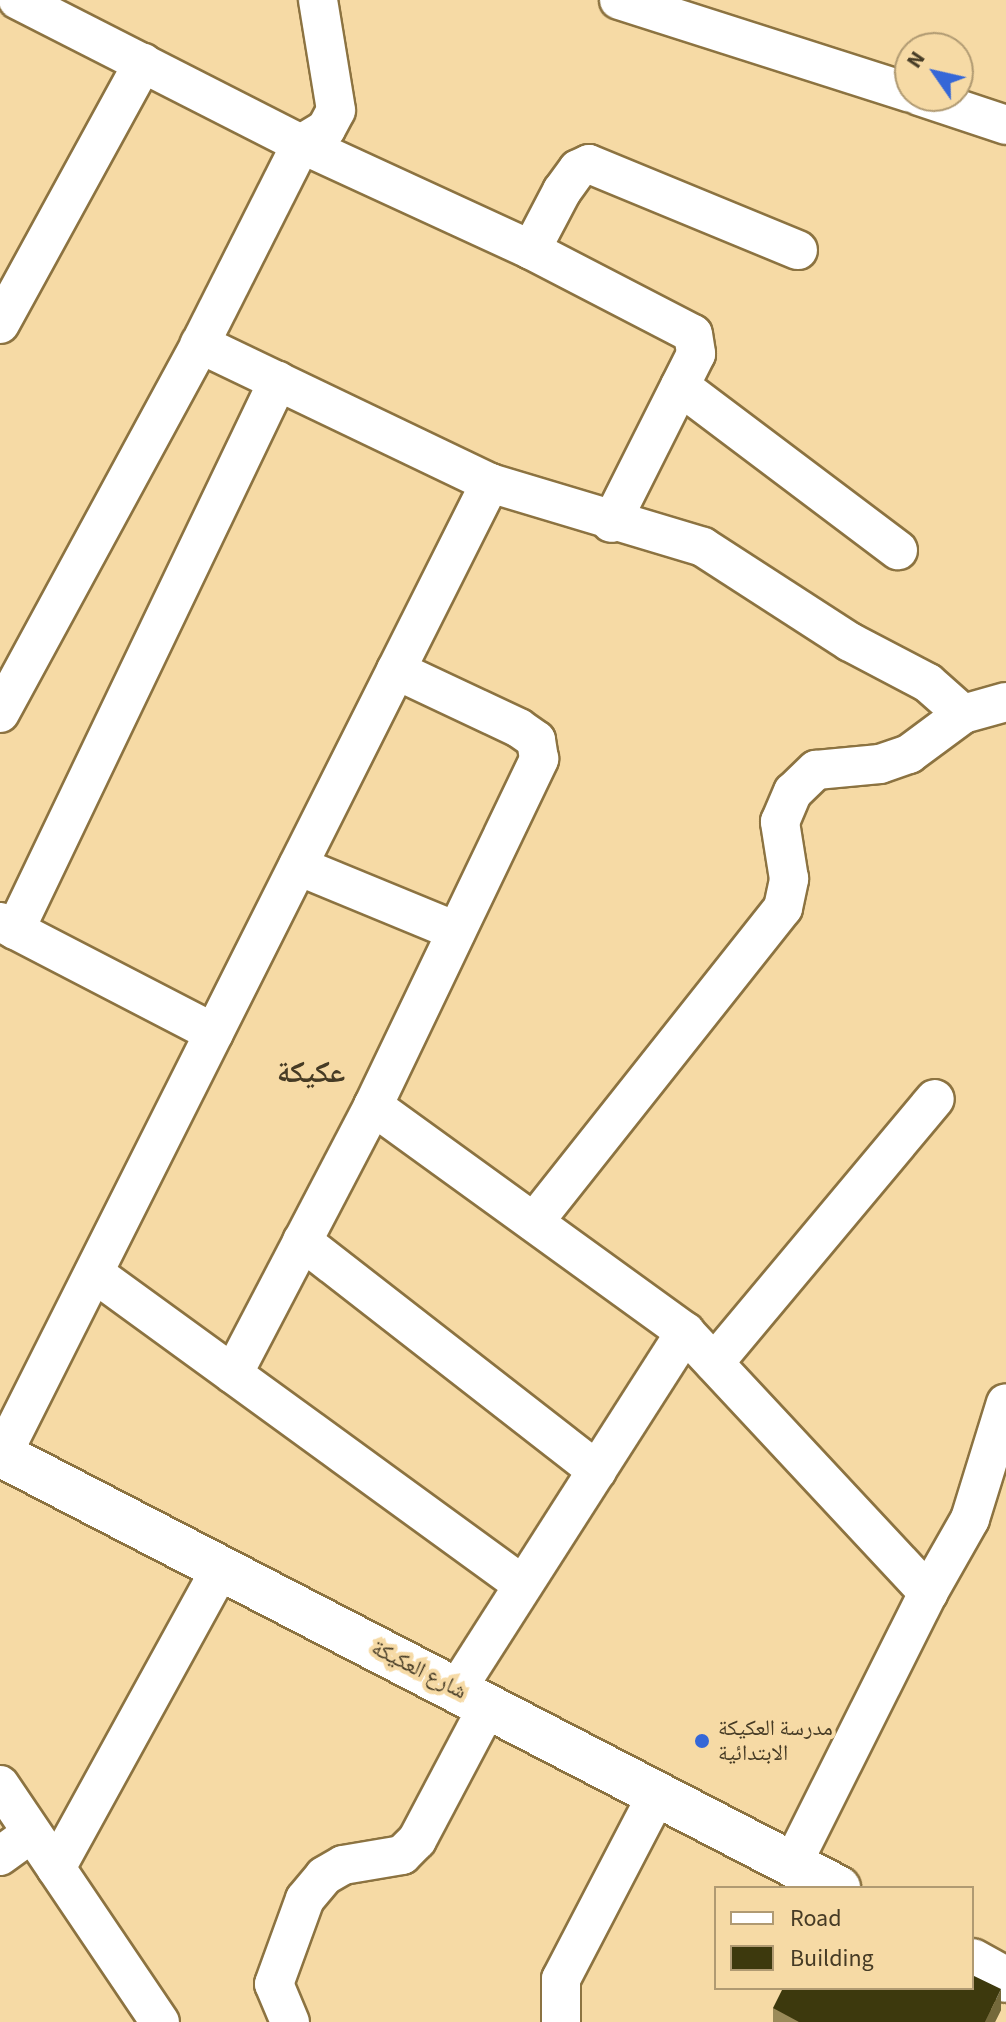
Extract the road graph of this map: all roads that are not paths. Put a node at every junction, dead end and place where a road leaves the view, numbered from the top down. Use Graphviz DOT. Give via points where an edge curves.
graph roads {
  1 [pos="18,0"];
  2 [pos="318,0"];
  3 [pos="619,0"];
  4 [pos="143,63"];
  5 [pos="894,88"];
  6 [pos="967,112"];
  7 [pos="1006,125"];
  8 [pos="301,144"];
  9 [pos="531,250"];
  10 [pos="798,250"];
  11 [pos="0,324"];
  12 [pos="200,344"];
  13 [pos="278,381"];
  14 [pos="680,386"];
  15 [pos="490,483"];
  16 [pos="611,523"];
  17 [pos="898,550"];
  18 [pos="13,658"];
  19 [pos="396,670"];
  20 [pos="1006,702"];
  21 [pos="0,713"];
  22 [pos="963,714"];
  23 [pos="298,866"];
  24 [pos="8,926"];
  25 [pos="456,931"];
  26 [pos="214,1033"];
  27 [pos="935,1099"];
  28 [pos="373,1106"];
  29 [pos="534,1222"];
  30 [pos="302,1241"];
  31 [pos="94,1273"];
  32 [pos="685,1332"];
  33 [pos="714,1363"];
  34 [pos="233,1374"];
  35 [pos="1006,1403"];
  36 [pos="1,1455"];
  37 [pos="597,1471"];
  38 [pos="221,1568"];
  39 [pos="523,1585"];
  40 [pos="928,1593"];
  41 [pos="472,1698"];
  42 [pos="0,1785"];
  43 [pos="658,1793"];
  44 [pos="32,1833"];
  45 [pos="0,1856"];
  46 [pos="793,1863"];
  47 [pos="56,1868"];
  48 [pos="834,1886"];
  49 [pos="974,1962"];
  50 [pos="1006,1980"];
  51 [pos="160,2022"];
  52 [pos="290,2022"];
  53 [pos="561,2022"];
  1 -- 4 [label="street"];
  2 -- 8 [label="street" via="336,110 326,129"];
  3 -- 5 [label="street"];
  4 -- 8 [label="street"];
  4 -- 11 [label="street"];
  6 -- 7 [label="street"];
  8 -- 9 [label="street"];
  8 -- 12 [label="street"];
  9 -- 10 [label="street" via="562,191 578,169 589,164"];
  9 -- 14 [label="street" via="684,325 693,334 696,354"];
  12 -- 13 [label="street"];
  12 -- 18 [label="street"];
  13 -- 15 [label="street"];
  13 -- 24 [label="street"];
  14 -- 16 [label="street"];
  14 -- 17 [label="street"];
  15 -- 16 [label="street"];
  15 -- 19 [label="street"];
  16 -- 22 [label="street" via="703,547 850,642 928,683"];
  18 -- 21 [label="street"];
  19 -- 23 [label="street"];
  19 -- 25 [label="street" via="536,740 539,759"];
  20 -- 22 [label="street"];
  22 -- 29 [label="street" via="909,754 880,764 816,770 793,792 780,822 789,879 783,908"];
  23 -- 25 [label="street"];
  23 -- 26 [label="street"];
  24 -- 26 [label="street"];
  25 -- 28 [label="street"];
  26 -- 31 [label="street"];
  27 -- 33 [label="street"];
  28 -- 29 [label="street"];
  28 -- 30 [label="street"];
  29 -- 32 [label="street"];
  30 -- 34 [label="street"];
  30 -- 37 [label="street"];
  31 -- 34 [label="street"];
  31 -- 36 [label="street"];
  32 -- 33 [label="street"];
  32 -- 37 [label="street"];
  33 -- 40 [label="street"];
  34 -- 39 [label="street"];
  35 -- 40 [label="street" via="970,1519"];
  36 -- 38 [label="street, شارع العكيكة"];
  37 -- 39 [label="street"];
  38 -- 41 [label="street, شارع العكيكة"];
  38 -- 47 [label="street"];
  39 -- 41 [label="street"];
  40 -- 46 [label="street"];
  41 -- 43 [label="street, شارع العكيكة"];
  41 -- 52 [label="street" via="417,1840 402,1855 343,1865 324,1876 305,1899 274,1984"];
  42 -- 44 [label="street"];
  43 -- 46 [label="street, شارع العكيكة"];
  43 -- 53 [label="street" via="561,1979"];
  44 -- 45 [label="street"];
  44 -- 47 [label="street"];
  46 -- 48 [label="street, شارع العكيكة"];
  47 -- 51 [label="street"];
  49 -- 50 [label="street"];
}
